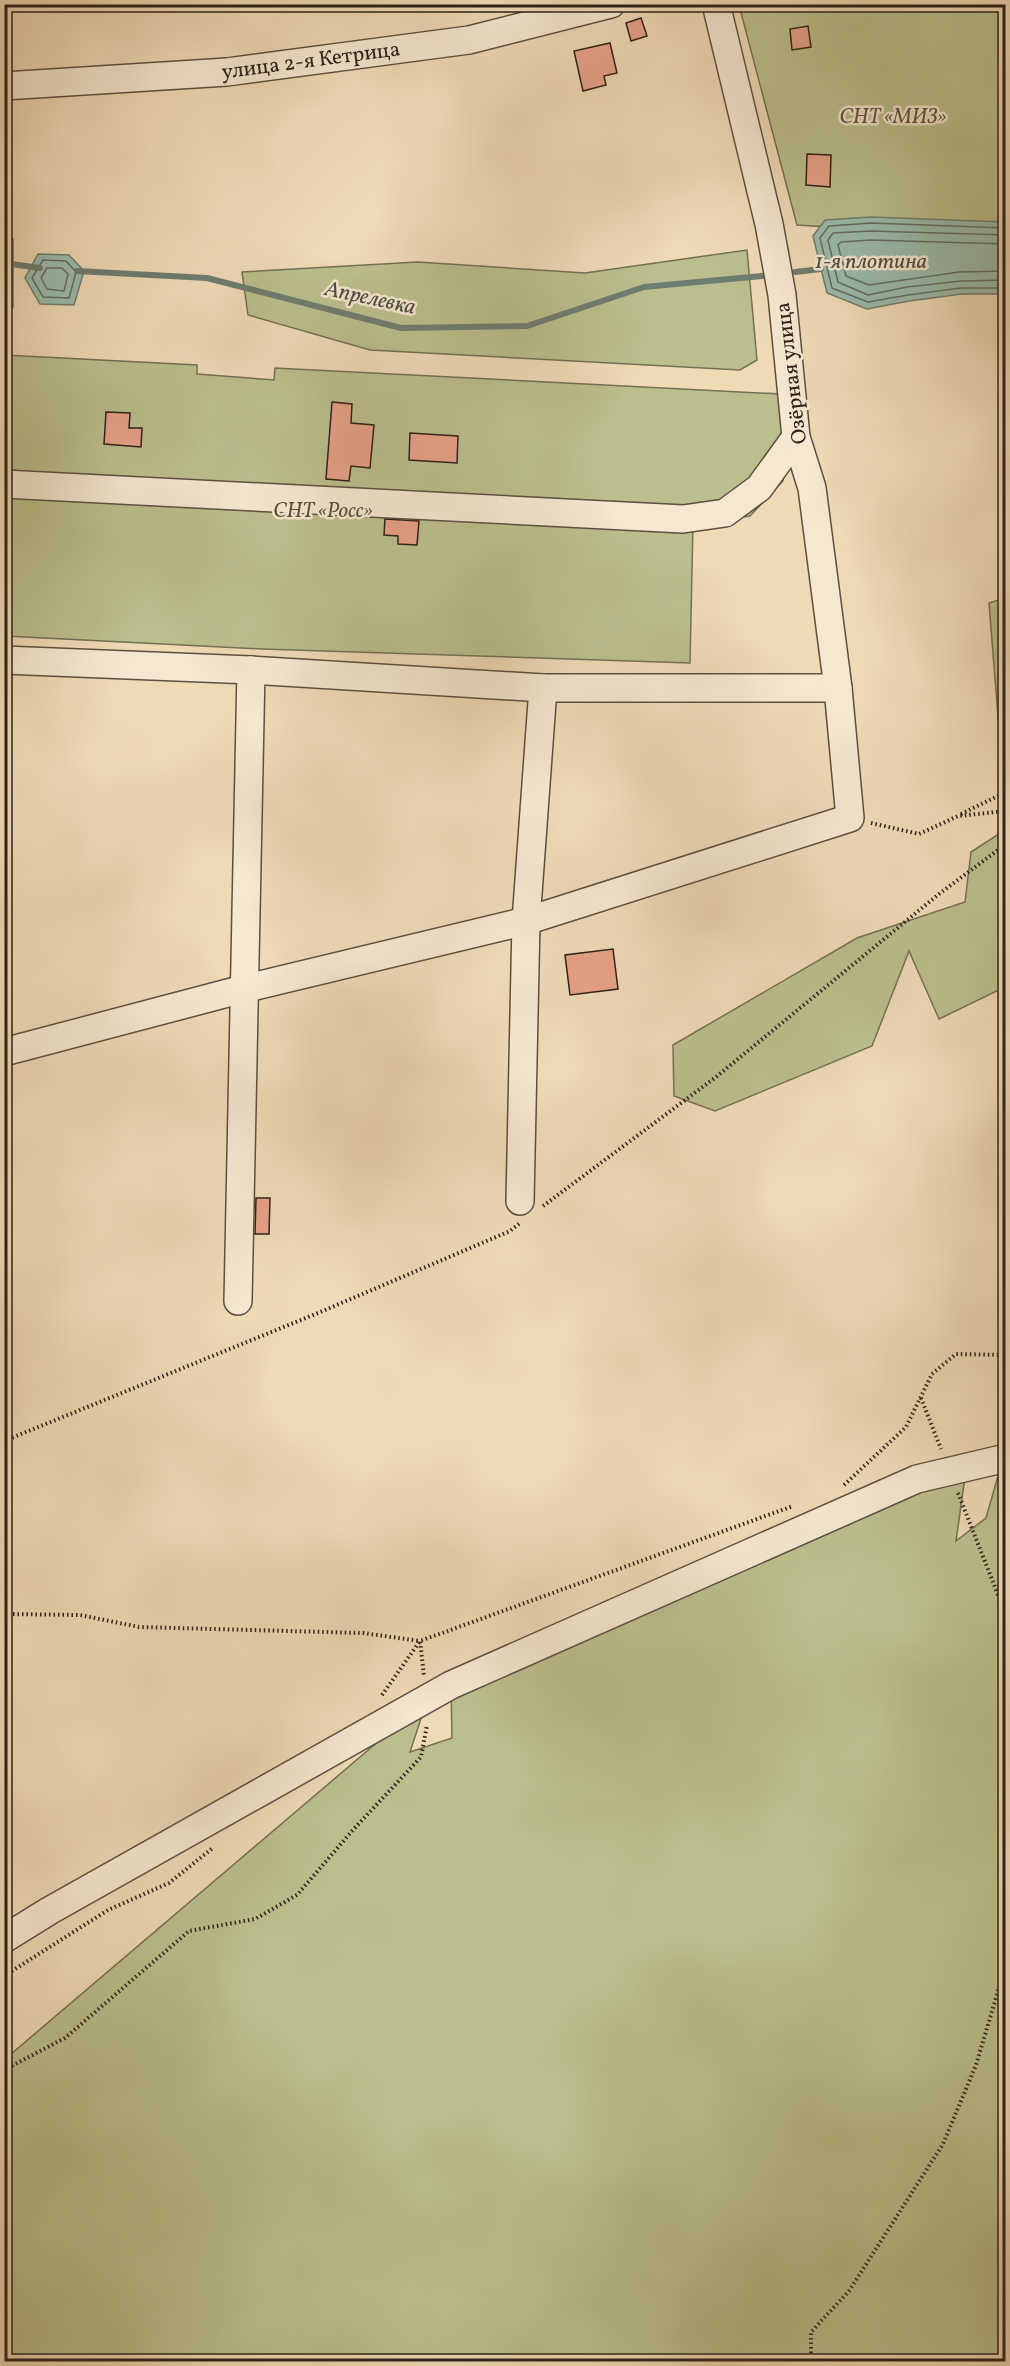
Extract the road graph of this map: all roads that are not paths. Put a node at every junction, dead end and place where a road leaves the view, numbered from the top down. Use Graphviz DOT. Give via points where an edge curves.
graph roads {
  1 [pos="611,4"];
  2 [pos="716,4"];
  3 [pos="4,86"];
  4 [pos="796,436"];
  5 [pos="4,484"];
  6 [pos="4,660"];
  7 [pos="251,670"];
  8 [pos="543,688"];
  9 [pos="838,688"];
  10 [pos="526,921"];
  11 [pos="243,988"];
  12 [pos="4,1052"];
  13 [pos="520,1201"];
  14 [pos="238,1301"];
  15 [pos="1005,1458"];
  16 [pos="4,1940"];
  1 -- 3 [label="street, улица 2-я Кетрица" via="469,40 250,69"];
  2 -- 4 [label="street, Озёрная улица" via="769,224 782,295"];
  4 -- 5 [label="street" via="759,488 724,513 683,519"];
  4 -- 9 [label="street, Озёрная улица" via="812,488"];
  6 -- 7 [label="street"];
  7 -- 8 [label="street"];
  7 -- 11 [label="street"];
  8 -- 9 [label="street"];
  8 -- 10 [label="street"];
  9 -- 10 [label="street, Озёрная улица" via="850,818"];
  10 -- 11 [label="street"];
  10 -- 13 [label="street"];
  11 -- 12 [label="street"];
  11 -- 14 [label="street"];
  15 -- 16 [label="street" via="917,1479 451,1685"];
}
